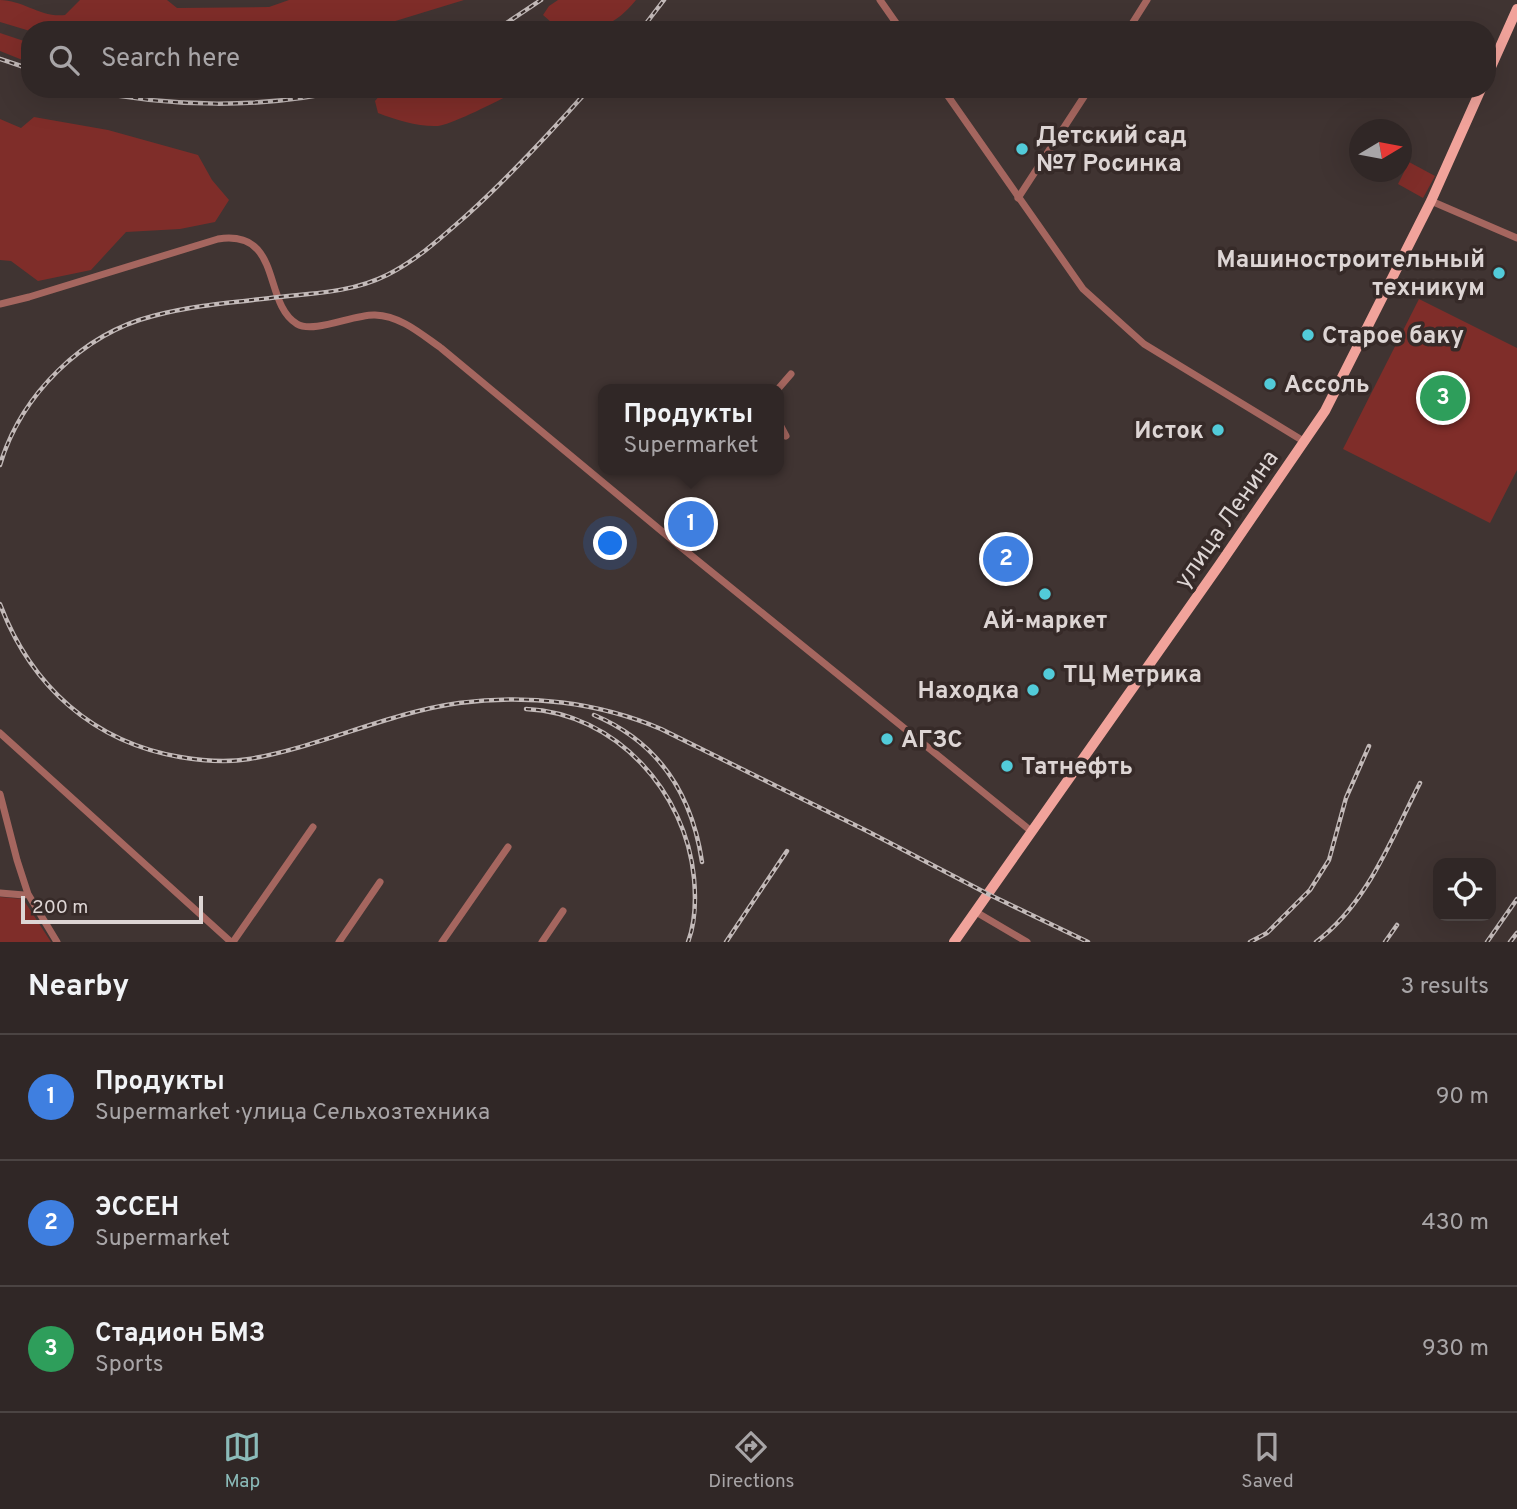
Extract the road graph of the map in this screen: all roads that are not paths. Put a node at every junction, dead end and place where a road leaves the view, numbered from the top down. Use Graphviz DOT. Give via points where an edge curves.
graph roads {
  1 [pos="880,0"];
  2 [pos="1147,0"];
  3 [pos="1517,9"];
  4 [pos="895,21"];
  5 [pos="1134,21"];
  6 [pos="1496,56"];
  7 [pos="949,98"];
  8 [pos="1083,98"];
  9 [pos="1477,98"];
  10 [pos="1018,198"];
  11 [pos="1431,201"];
  12 [pos="1517,238"];
  13 [pos="0,304"];
  14 [pos="790,374"];
  15 [pos="782,384"];
  16 [pos="784,432"];
  17 [pos="786,436"];
  18 [pos="1305,442"];
  19 [pos="0,733"];
  20 [pos="0,794"];
  21 [pos="313,828"];
  22 [pos="1031,831"];
  23 [pos="508,847"];
  24 [pos="380,882"];
  25 [pos="0,893"];
  26 [pos="24,895"];
  27 [pos="563,911"];
  28 [pos="976,912"];
  29 [pos="57,942"];
  30 [pos="232,942"];
  31 [pos="339,942"];
  32 [pos="442,942"];
  33 [pos="542,942"];
  34 [pos="954,942"];
  35 [pos="1027,942"];
  1 -- 4 [label="street"];
  2 -- 5 [label="street"];
  3 -- 6 [label="main road"];
  7 -- 10 [label="street"];
  8 -- 10 [label="street"];
  9 -- 11 [label="main road, улица Ленина"];
  10 -- 18 [label="street" via="1083,289 1144,344"];
  11 -- 12 [label="street"];
  11 -- 18 [label="main road, улица Ленина"];
  13 -- 22 [label="street" via="233,237 246,240 271,272 285,313 295,323 303,327 377,315 408,325"];
  14 -- 15 [label="street"];
  16 -- 17 [label="street"];
  18 -- 22 [label="main road, улица Ленина"];
  19 -- 30 [label="street"];
  20 -- 29 [label="street" via="28,894"];
  21 -- 30 [label="street"];
  22 -- 28 [label="main road, улица Ленина"];
  23 -- 32 [label="street"];
  24 -- 31 [label="street"];
  25 -- 26 [label="street"];
  27 -- 33 [label="street"];
  28 -- 34 [label="main road, улица Ленина"];
  28 -- 35 [label="street"];
}
